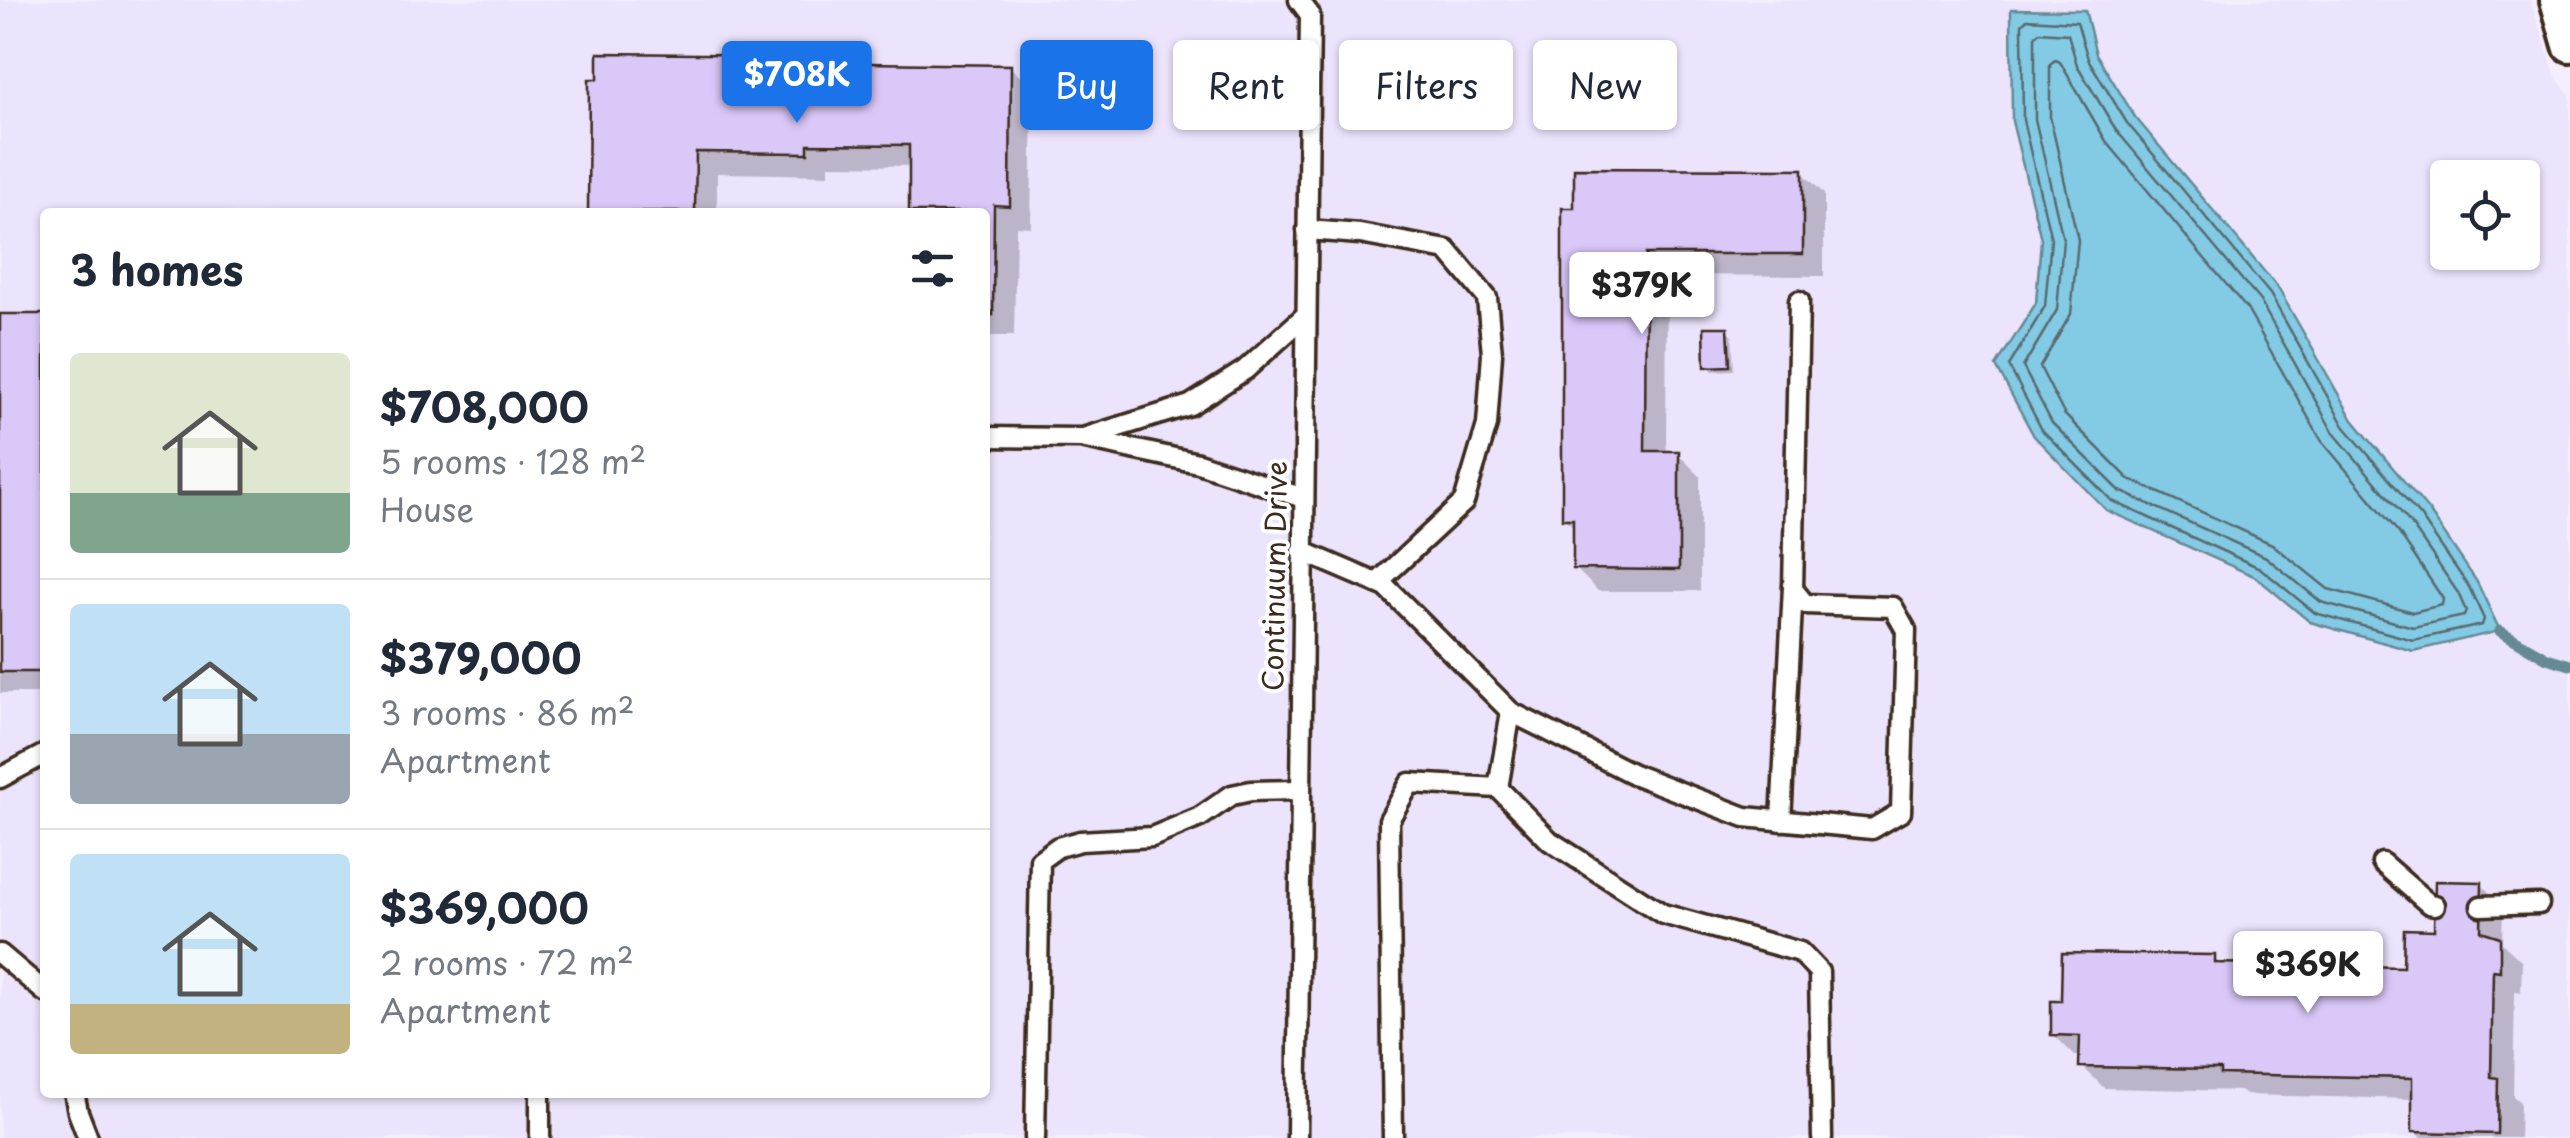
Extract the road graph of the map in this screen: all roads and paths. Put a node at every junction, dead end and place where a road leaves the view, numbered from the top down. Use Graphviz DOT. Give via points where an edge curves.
graph roads {
  1 [pos="2557,0"];
  2 [pos="1310,5"];
  3 [pos="2570,45"];
  4 [pos="1307,230"];
  5 [pos="1799,301"];
  6 [pos="1306,314"];
  7 [pos="990,438"];
  8 [pos="1081,438"];
  9 [pos="1303,498"];
  10 [pos="1302,551"];
  11 [pos="1794,582"];
  12 [pos="1378,583"];
  13 [pos="1511,712"];
  14 [pos="40,757"];
  15 [pos="0,778"];
  16 [pos="1498,788"];
  17 [pos="1300,790"];
  18 [pos="1781,821"];
  19 [pos="2382,862"];
  20 [pos="2539,904"];
  21 [pos="2435,905"];
  22 [pos="2482,906"];
  23 [pos="0,954"];
  24 [pos="40,988"];
  25 [pos="75,1098"];
  26 [pos="540,1098"];
  27 [pos="88,1138"];
  28 [pos="540,1138"];
  29 [pos="1035,1138"];
  30 [pos="1296,1138"];
  31 [pos="1394,1138"];
  32 [pos="1822,1138"];
  1 -- 3 [label="street"];
  2 -- 4 [label="lane, Continuum Drive"];
  4 -- 6 [label="lane, Continuum Drive"];
  4 -- 12 [label="lane" via="1447,250 1486,298 1492,354 1486,425 1464,502"];
  5 -- 11 [label="lane"];
  6 -- 8 [label="lane" via="1245,370 1190,405"];
  6 -- 9 [label="lane, Continuum Drive"];
  7 -- 8 [label="lane"];
  8 -- 9 [label="lane" via="1198,463"];
  9 -- 10 [label="lane, Continuum Drive"];
  10 -- 12 [label="lane"];
  10 -- 17 [label="lane, Continuum Drive"];
  11 -- 18 [label="lane"];
  11 -- 18 [label="lane" via="1806,604 1893,607 1906,630 1901,812 1872,829"];
  12 -- 13 [label="lane"];
  13 -- 16 [label="lane"];
  13 -- 18 [label="lane" via="1633,774 1744,817"];
  14 -- 15 [label="lane"];
  16 -- 31 [label="lane" via="1410,783 1388,820"];
  16 -- 32 [label="lane" via="1550,841 1663,914 1800,952 1819,972"];
  17 -- 29 [label="lane" via="1232,796 1152,837 1080,841 1040,860"];
  17 -- 30 [label="lane, Continuum Drive"];
  19 -- 21 [label="lane"];
  20 -- 22 [label="lane"];
  23 -- 24 [label="lane"];
  25 -- 27 [label="lane"];
  26 -- 28 [label="lane"];
}
